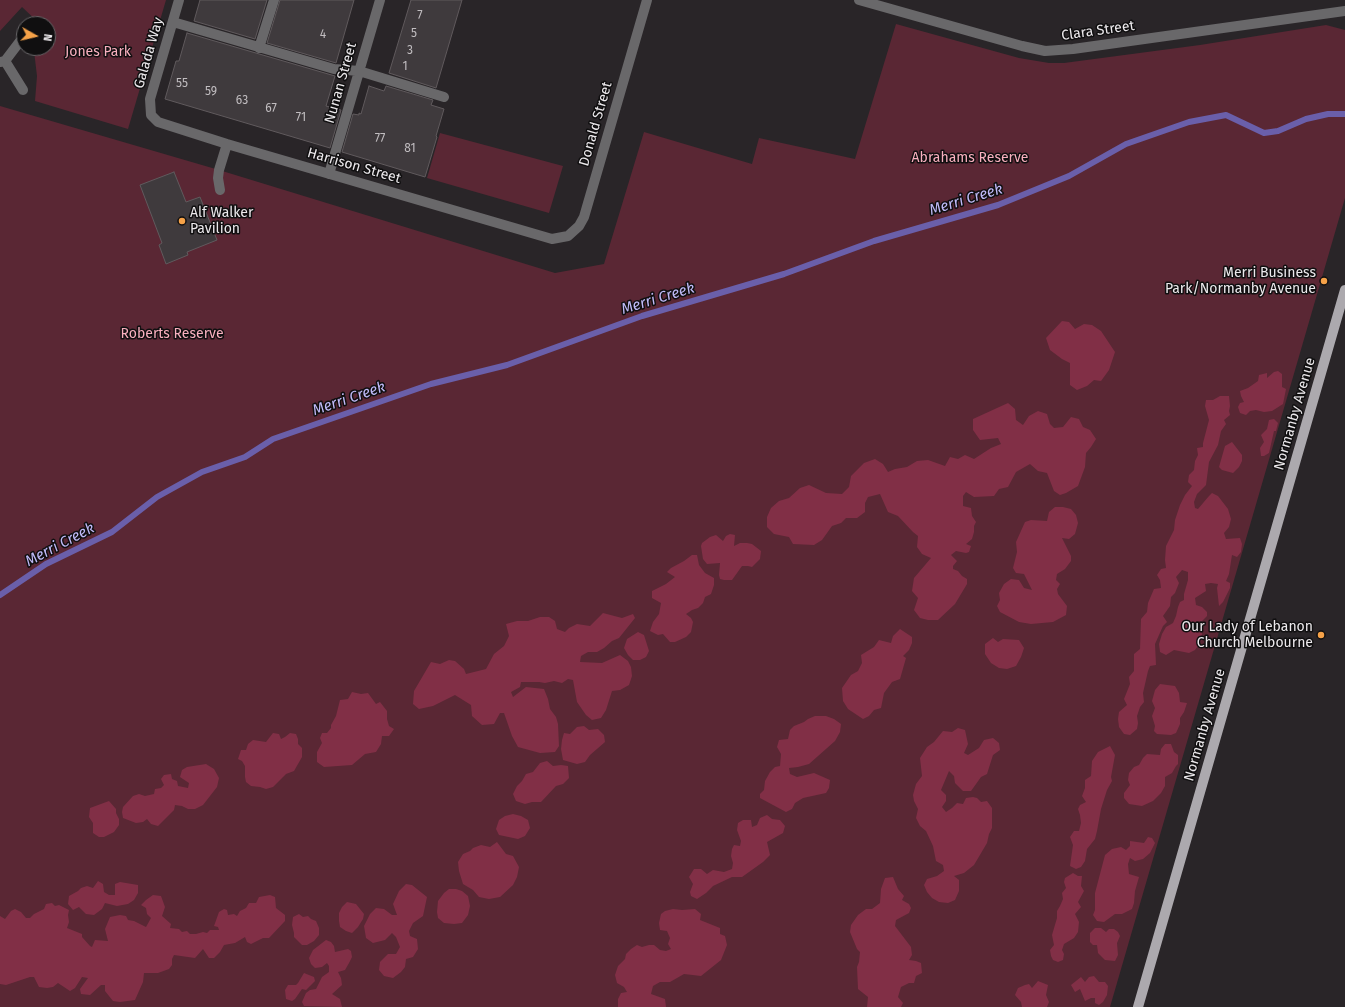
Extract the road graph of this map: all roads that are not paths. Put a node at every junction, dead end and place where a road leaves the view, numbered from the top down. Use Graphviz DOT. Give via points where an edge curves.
graph roads {
  1 [pos="179,0"];
  2 [pos="274,0"];
  3 [pos="380,0"];
  4 [pos="647,0"];
  5 [pos="859,0"];
  6 [pos="1345,11"];
  7 [pos="173,22"];
  8 [pos="16,46"];
  9 [pos="259,48"];
  10 [pos="3,61"];
  11 [pos="359,72"];
  12 [pos="23,90"];
  13 [pos="444,97"];
  14 [pos="151,115"];
  15 [pos="227,144"];
  16 [pos="329,174"];
  17 [pos="220,190"];
  18 [pos="552,239"];
  19 [pos="1345,290"];
  20 [pos="1138,1007"];
  1 -- 7 [label="street, Galada Way"];
  2 -- 9 [label="street"];
  3 -- 11 [label="street, Nunan Street"];
  4 -- 18 [label="street, Donald Street" via="584,216 579,226 568,236"];
  5 -- 6 [label="street, Clara Street" via="1044,51"];
  7 -- 9 [label="street"];
  7 -- 14 [label="street, Galada Way" via="150,99"];
  8 -- 10 [label="street"];
  9 -- 11 [label="street"];
  10 -- 12 [label="street"];
  11 -- 13 [label="street"];
  11 -- 16 [label="street, Nunan Street"];
  14 -- 15 [label="street, Harrison Street" via="158,122"];
  15 -- 16 [label="street, Harrison Street"];
  15 -- 17 [label="street" via="219,170"];
  16 -- 18 [label="street, Harrison Street"];
  19 -- 20 [label="main road, Normanby Avenue"];
}
